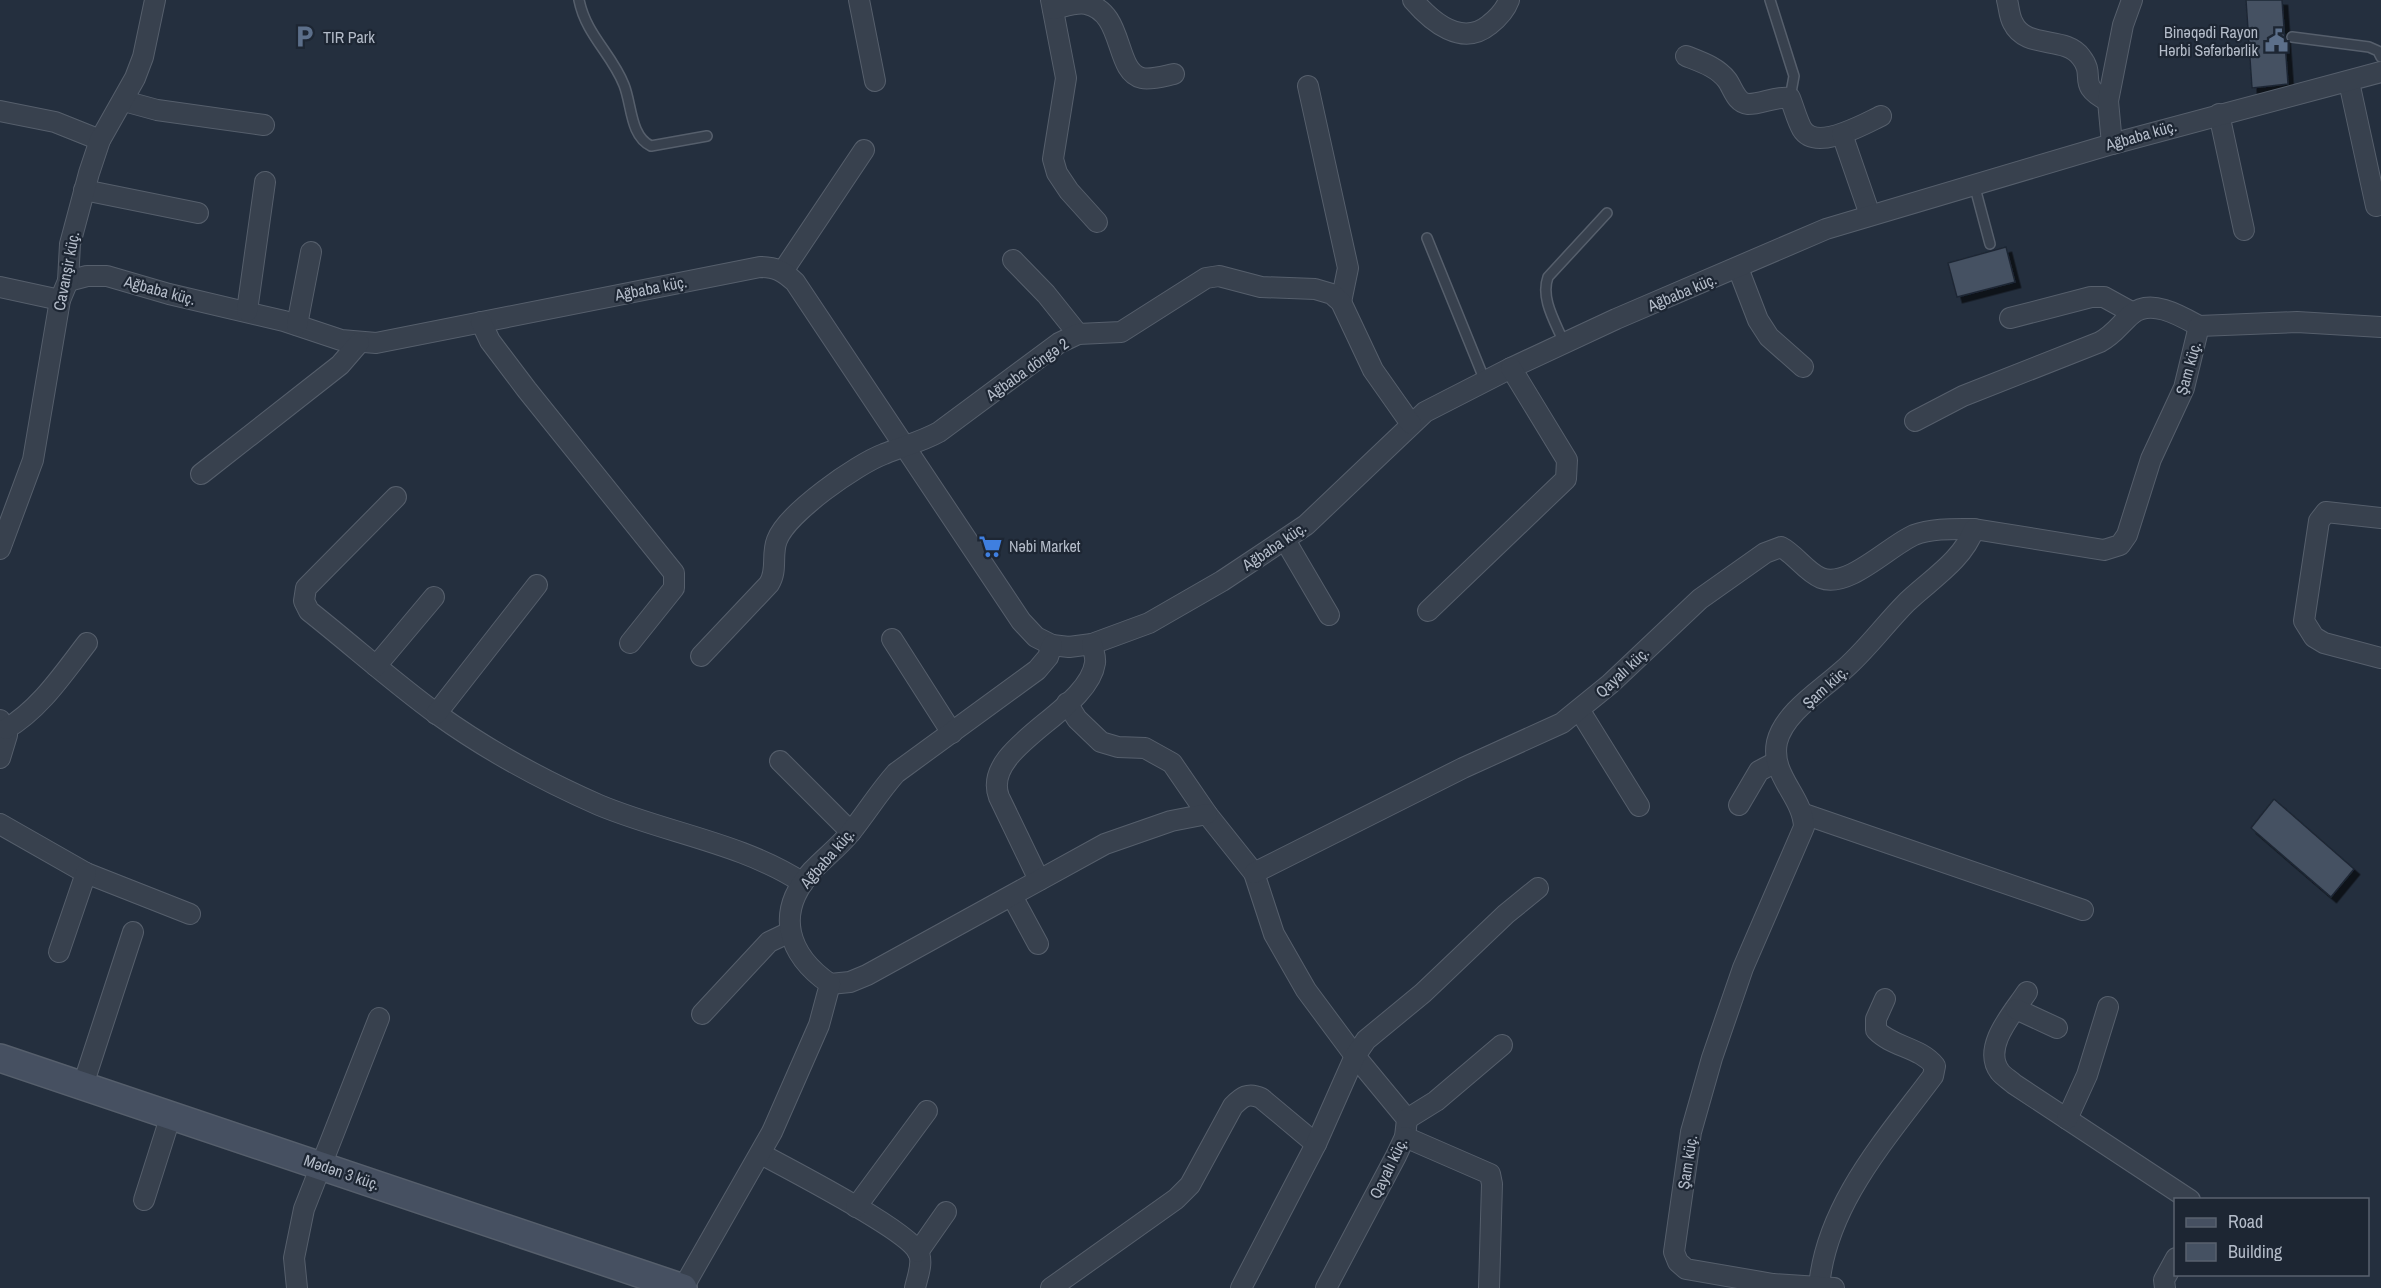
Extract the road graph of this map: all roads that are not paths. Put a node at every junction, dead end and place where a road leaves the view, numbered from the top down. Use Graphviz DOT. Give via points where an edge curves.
graph roads {
  1 [pos="155,0"];
  2 [pos="579,0"];
  3 [pos="859,0"];
  4 [pos="1413,0"];
  5 [pos="1509,0"];
  6 [pos="1770,0"];
  7 [pos="2007,0"];
  8 [pos="2132,0"];
  9 [pos="1052,4"];
  10 [pos="2292,37"];
  11 [pos="1686,56"];
  12 [pos="2381,57"];
  13 [pos="2381,72"];
  14 [pos="1174,74"];
  15 [pos="875,81"];
  16 [pos="2349,82"];
  17 [pos="1308,86"];
  18 [pos="1790,98"];
  19 [pos="124,101"];
  20 [pos="2108,101"];
  21 [pos="0,111"];
  22 [pos="2219,114"];
  23 [pos="1881,116"];
  24 [pos="264,125"];
  25 [pos="1842,134"];
  26 [pos="707,136"];
  27 [pos="100,140"];
  28 [pos="2112,144"];
  29 [pos="864,150"];
  30 [pos="265,182"];
  31 [pos="1974,184"];
  32 [pos="84,190"];
  33 [pos="2376,206"];
  34 [pos="198,213"];
  35 [pos="1606,213"];
  36 [pos="1870,215"];
  37 [pos="1096,222"];
  38 [pos="2244,230"];
  39 [pos="1427,238"];
  40 [pos="1990,244"];
  41 [pos="311,252"];
  42 [pos="1013,260"];
  43 [pos="1738,268"];
  44 [pos="783,271"];
  45 [pos="68,281"];
  46 [pos="0,288"];
  47 [pos="60,300"];
  48 [pos="1341,302"];
  49 [pos="247,311"];
  50 [pos="2133,313"];
  51 [pos="2010,318"];
  52 [pos="481,322"];
  53 [pos="297,325"];
  54 [pos="2199,326"];
  55 [pos="2381,327"];
  56 [pos="1078,334"];
  57 [pos="359,343"];
  58 [pos="1564,343"];
  59 [pos="1803,367"];
  60 [pos="1511,368"];
  61 [pos="1485,381"];
  62 [pos="1915,421"];
  63 [pos="1411,424"];
  64 [pos="905,448"];
  65 [pos="201,474"];
  66 [pos="396,497"];
  67 [pos="2381,518"];
  68 [pos="1974,529"];
  69 [pos="1285,540"];
  70 [pos="0,549"];
  71 [pos="537,585"];
  72 [pos="434,597"];
  73 [pos="1428,611"];
  74 [pos="1329,615"];
  75 [pos="892,639"];
  76 [pos="87,643"];
  77 [pos="630,643"];
  78 [pos="1092,644"];
  79 [pos="1052,645"];
  80 [pos="701,656"];
  81 [pos="2381,658"];
  82 [pos="376,666"];
  83 [pos="1067,703"];
  84 [pos="1580,711"];
  85 [pos="436,714"];
  86 [pos="3,725"];
  87 [pos="951,733"];
  88 [pos="0,758"];
  89 [pos="780,761"];
  90 [pos="1776,762"];
  91 [pos="1739,805"];
  92 [pos="1638,806"];
  93 [pos="1207,814"];
  94 [pos="1803,814"];
  95 [pos="0,824"];
  96 [pos="851,832"];
  97 [pos="86,873"];
  98 [pos="1254,873"];
  99 [pos="1039,880"];
  100 [pos="803,883"];
  101 [pos="1539,888"];
  102 [pos="1012,896"];
  103 [pos="2083,910"];
  104 [pos="190,914"];
  105 [pos="133,932"];
  106 [pos="790,932"];
  107 [pos="1038,944"];
  108 [pos="59,952"];
  109 [pos="830,984"];
  110 [pos="2027,992"];
  111 [pos="1885,999"];
  112 [pos="2108,1007"];
  113 [pos="2016,1009"];
  114 [pos="702,1014"];
  115 [pos="379,1018"];
  116 [pos="2057,1028"];
  117 [pos="1503,1044"];
  118 [pos="1354,1056"];
  119 [pos="0,1058"];
  120 [pos="83,1085"];
  121 [pos="927,1111"];
  122 [pos="171,1115"];
  123 [pos="2067,1119"];
  124 [pos="1406,1128"];
  125 [pos="1316,1144"];
  126 [pos="761,1154"];
  127 [pos="323,1166"];
  128 [pos="2187,1198"];
  129 [pos="144,1200"];
  130 [pos="856,1207"];
  131 [pos="946,1212"];
  132 [pos="918,1252"];
  133 [pos="2174,1260"];
  134 [pos="297,1288"];
  135 [pos="683,1288"];
  136 [pos="915,1288"];
  137 [pos="1052,1288"];
  138 [pos="1241,1288"];
  139 [pos="1326,1288"];
  140 [pos="1489,1288"];
  141 [pos="1827,1288"];
  142 [pos="2165,1288"];
  1 -- 19 [label="street, Cavanşir küç." via="143,57"];
  2 -- 26 [label="lane" via="590,31 624,85 644,143 651,146"];
  3 -- 15 [label="street"];
  4 -- 5 [label="street" via="1447,30 1469,34 1482,31 1496,20"];
  6 -- 18 [label="lane" via="1794,76"];
  7 -- 20 [label="street" via="2013,23 2020,32 2081,55 2088,84"];
  8 -- 20 [label="street"];
  9 -- 14 [label="street" via="1083,3 1106,14 1135,76 1144,79"];
  9 -- 37 [label="street" via="1066,78 1053,159 1069,191"];
  10 -- 12 [label="lane" via="2370,47"];
  11 -- 18 [label="street" via="1715,68 1738,100 1748,104 1777,96"];
  13 -- 16 [label="street, Ağbaba küç."];
  16 -- 22 [label="street, Ağbaba küç."];
  16 -- 33 [label="street"];
  17 -- 48 [label="street" via="1348,268"];
  18 -- 25 [label="street" via="1809,136"];
  19 -- 24 [label="street" via="157,110"];
  19 -- 27 [label="street, Cavanşir küç."];
  20 -- 28 [label="street"];
  21 -- 27 [label="street" via="55,122"];
  22 -- 28 [label="street, Ağbaba küç."];
  22 -- 38 [label="street"];
  23 -- 25 [label="street"];
  25 -- 36 [label="street"];
  27 -- 32 [label="street, Cavanşir küç."];
  28 -- 31 [label="street, Ağbaba küç."];
  29 -- 44 [label="street"];
  30 -- 49 [label="street"];
  31 -- 36 [label="street, Ağbaba küç."];
  31 -- 40 [label="lane"];
  32 -- 34 [label="street"];
  32 -- 45 [label="street, Cavanşir küç." via="70,244"];
  35 -- 58 [label="lane" via="1545,285 1545,296"];
  36 -- 43 [label="street, Ağbaba küç." via="1826,229"];
  39 -- 61 [label="lane"];
  41 -- 53 [label="street"];
  42 -- 56 [label="street"];
  43 -- 58 [label="street, Ağbaba küç."];
  43 -- 59 [label="street" via="1758,321 1769,337"];
  44 -- 52 [label="street, Ağbaba küç." via="760,267"];
  44 -- 64 [label="street" via="795,282"];
  45 -- 47 [label="street, Cavanşir küç."];
  45 -- 49 [label="street, Ağbaba küç." via="107,276"];
  46 -- 47 [label="street"];
  47 -- 70 [label="street, Cavanşir küç." via="33,460"];
  48 -- 56 [label="street, Ağbaba döngə 2" via="1332,294 1315,289 1261,287 1219,276 1206,278 1121,332"];
  48 -- 63 [label="street" via="1373,370"];
  49 -- 53 [label="street, Ağbaba küç."];
  50 -- 51 [label="street" via="2104,297 2091,297"];
  50 -- 54 [label="street" via="2163,309"];
  50 -- 62 [label="street" via="2115,333 2100,342 1963,396"];
  52 -- 57 [label="street, Ağbaba küç."];
  52 -- 77 [label="street" via="490,341 527,390 674,573 674,588"];
  53 -- 57 [label="street, Ağbaba küç."];
  54 -- 55 [label="street, Şam küç." via="2297,322"];
  54 -- 68 [label="street, Şam küç." via="2184,388 2151,459 2127,535 2120,545 2104,550"];
  56 -- 64 [label="street, Ağbaba döngə 2" via="1059,343 939,432"];
  57 -- 65 [label="street" via="340,365"];
  58 -- 60 [label="street, Ağbaba küç."];
  60 -- 61 [label="street, Ağbaba küç."];
  60 -- 73 [label="street" via="1567,460 1566,479"];
  61 -- 63 [label="street, Ağbaba küç." via="1425,412"];
  63 -- 69 [label="street, Ağbaba küç." via="1327,507"];
  64 -- 79 [label="street" via="1021,621 1036,637"];
  64 -- 80 [label="street, Ağbaba döngə 2" via="858,466 786,525 777,540 775,574 769,584"];
  66 -- 82 [label="street" via="320,572 306,588 304,601 309,611"];
  67 -- 81 [label="street" via="2326,512 2319,521 2304,621 2314,637 2324,643"];
  68 -- 84 [label="street, Qayalı küç." via="1917,534 1837,580 1820,578 1781,547 1765,552 1700,599"];
  68 -- 90 [label="street, Şam küç." via="1969,543 1956,558 1787,723 1777,741"];
  69 -- 74 [label="street"];
  69 -- 78 [label="street, Ağbaba küç." via="1171,611"];
  71 -- 85 [label="street"];
  72 -- 82 [label="street"];
  75 -- 87 [label="street"];
  76 -- 86 [label="street" via="22,720"];
  78 -- 79 [label="street, Ağbaba küç."];
  78 -- 83 [label="street" via="1095,661 1090,677"];
  79 -- 87 [label="street, Ağbaba küç." via="1037,670"];
  82 -- 85 [label="street"];
  83 -- 93 [label="street, Qayalı küç." via="1101,742 1145,748 1172,763"];
  83 -- 99 [label="street" via="1008,758 995,786"];
  84 -- 92 [label="street"];
  84 -- 98 [label="street, Qayalı küç." via="1538,736 1463,768"];
  85 -- 100 [label="street" via="517,765 600,805 748,856"];
  86 -- 88 [label="street" via="8,735"];
  87 -- 96 [label="street, Ağbaba küç." via="896,773"];
  89 -- 96 [label="street"];
  90 -- 91 [label="street" via="1759,771"];
  90 -- 94 [label="street"];
  93 -- 98 [label="street, Qayalı küç."];
  93 -- 99 [label="street" via="1135,832"];
  94 -- 103 [label="street"];
  94 -- 141 [label="street, Şam küç." via="1804,827 1743,968 1691,1132 1674,1252 1686,1269 1773,1284"];
  95 -- 97 [label="street"];
  96 -- 100 [label="street, Ağbaba küç."];
  97 -- 104 [label="street"];
  97 -- 108 [label="street"];
  98 -- 118 [label="street, Qayalı küç." via="1274,934"];
  99 -- 102 [label="street"];
  100 -- 106 [label="street, Ağbaba küç." via="790,916"];
  101 -- 118 [label="street" via="1380,1027"];
  102 -- 107 [label="street"];
  102 -- 109 [label="street" via="867,975"];
  105 -- 120 [label="street"];
  106 -- 109 [label="street" via="798,954 811,971"];
  106 -- 114 [label="street" via="769,942"];
  109 -- 126 [label="street" via="819,1025"];
  110 -- 113 [label="street"];
  111 -- 141 [label="street" via="1876,1019 1876,1030 1929,1059 1935,1066 1933,1076 1865,1168 1831,1228 1821,1260"];
  112 -- 123 [label="street" via="2087,1075"];
  113 -- 116 [label="street"];
  113 -- 123 [label="street" via="1997,1040 1994,1058 2000,1071"];
  115 -- 127 [label="street"];
  117 -- 124 [label="street"];
  118 -- 124 [label="street, Qayalı küç."];
  118 -- 125 [label="street"];
  119 -- 120 [label="main road, Mədən 3 küç."];
  120 -- 122 [label="main road, Mədən 3 küç."];
  121 -- 130 [label="street"];
  122 -- 127 [label="main road, Mədən 3 küç."];
  122 -- 129 [label="street"];
  123 -- 128 [label="street"];
  124 -- 139 [label="street, Qayalı küç."];
  124 -- 140 [label="street" via="1490,1174"];
  125 -- 137 [label="street" via="1261,1098 1253,1094 1242,1096 1190,1185"];
  125 -- 138 [label="street"];
  126 -- 130 [label="street"];
  126 -- 135 [label="street"];
  127 -- 134 [label="street" via="298,1234 294,1258"];
  127 -- 135 [label="main road, Mədən 3 küç."];
  130 -- 132 [label="street" via="908,1241"];
  131 -- 132 [label="street"];
  132 -- 136 [label="street"];
  133 -- 142 [label="street" via="2164,1280"];
}
